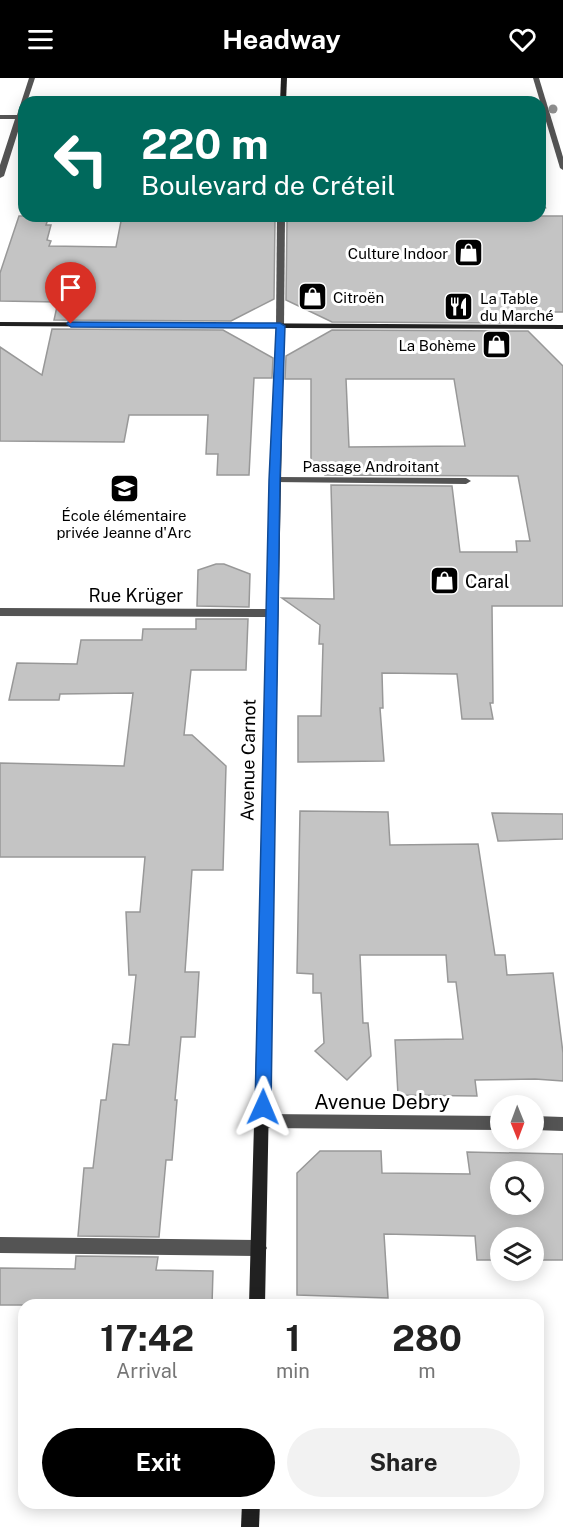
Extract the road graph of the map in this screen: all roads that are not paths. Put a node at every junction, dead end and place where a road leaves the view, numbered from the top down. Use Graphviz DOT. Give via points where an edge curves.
graph roads {
  1 [pos="32,78"];
  2 [pos="284,78"];
  3 [pos="536,78"];
  4 [pos="26,96"];
  5 [pos="283,96"];
  6 [pos="541,96"];
  7 [pos="546,112"];
  8 [pos="0,117"];
  9 [pos="18,117"];
  10 [pos="549,122"];
  11 [pos="18,128"];
  12 [pos="563,168"];
  13 [pos="0,176"];
  14 [pos="281,222"];
  15 [pos="0,324"];
  16 [pos="280,326"];
  17 [pos="563,327"];
  18 [pos="275,480"];
  19 [pos="466,481"];
  20 [pos="0,612"];
  21 [pos="272,613"];
  22 [pos="262,1121"];
  23 [pos="490,1123"];
  24 [pos="544,1123"];
  25 [pos="563,1124"];
  26 [pos="0,1245"];
  27 [pos="259,1248"];
  28 [pos="257,1299"];
  29 [pos="251,1509"];
  30 [pos="250,1527"];
  1 -- 4 [label="street"];
  2 -- 5 [label="street"];
  3 -- 6 [label="street"];
  7 -- 10 [label="street"];
  8 -- 9 [label="street"];
  10 -- 12 [label="street"];
  11 -- 13 [label="street"];
  14 -- 16 [label="street, Avenue Carnot"];
  15 -- 16 [label="street"];
  16 -- 17 [label="street"];
  16 -- 18 [label="street, Avenue Carnot"];
  18 -- 19 [label="street, Passage Androitant"];
  18 -- 21 [label="street, Avenue Carnot"];
  20 -- 21 [label="street, Rue Krüger"];
  21 -- 22 [label="street, Avenue Carnot"];
  22 -- 23 [label="street, Avenue Debry"];
  22 -- 27 [label="street, Avenue Carnot"];
  24 -- 25 [label="street"];
  26 -- 27 [label="street"];
  27 -- 28 [label="street, Avenue Carnot"];
  29 -- 30 [label="street"];
}
